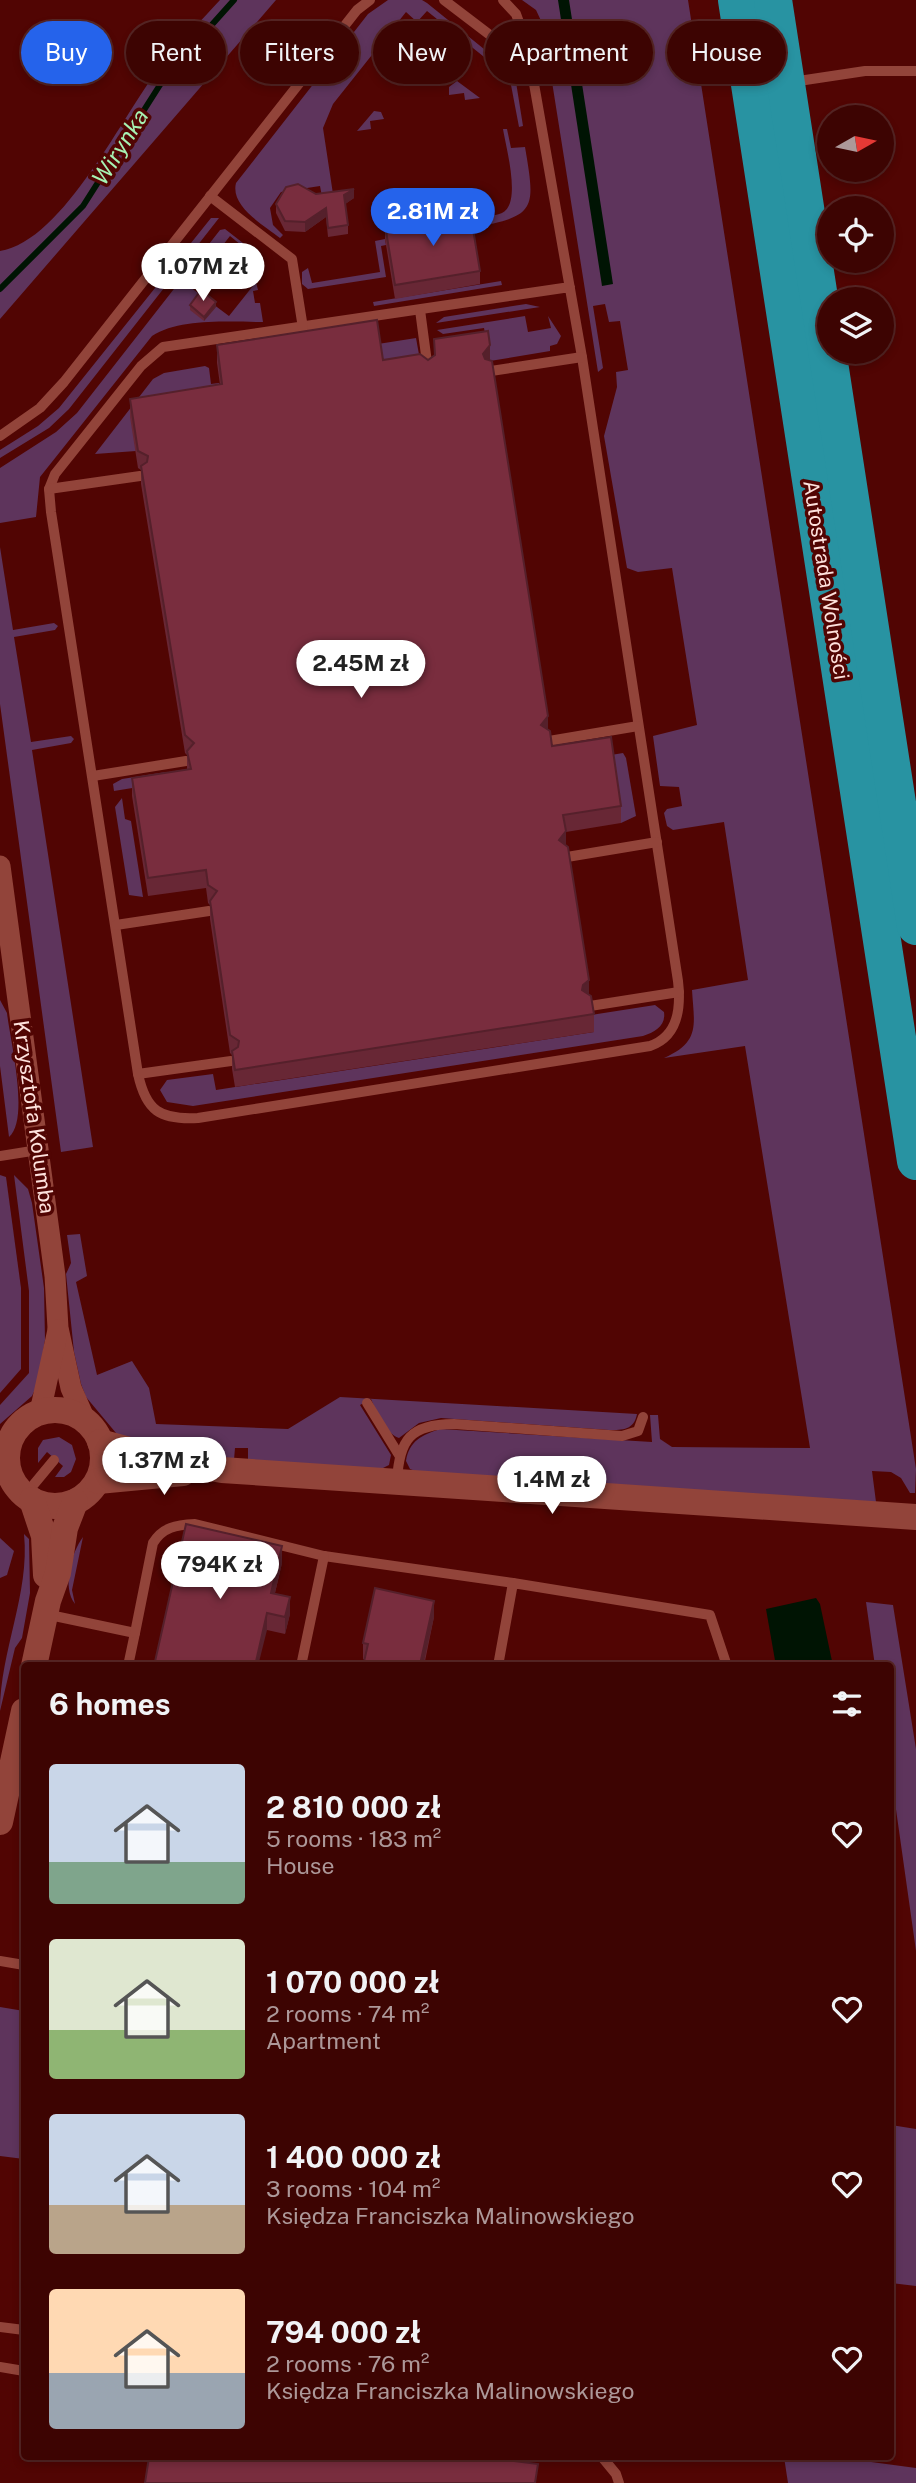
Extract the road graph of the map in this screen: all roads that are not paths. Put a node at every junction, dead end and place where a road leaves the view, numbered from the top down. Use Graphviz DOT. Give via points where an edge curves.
graph roads {
  1 [pos="370,0"];
  2 [pos="444,0"];
  3 [pos="503,0"];
  4 [pos="737,0"];
  5 [pos="773,0"];
  6 [pos="359,5"];
  7 [pos="519,21"];
  8 [pos="776,21"];
  9 [pos="485,31"];
  10 [pos="916,71"];
  11 [pos="786,83"];
  12 [pos="535,84"];
  13 [pos="210,197"];
  14 [pos="570,287"];
  15 [pos="420,310"];
  16 [pos="303,328"];
  17 [pos="582,357"];
  18 [pos="428,370"];
  19 [pos="491,371"];
  20 [pos="0,436"];
  21 [pos="140,476"];
  22 [pos="49,489"];
  23 [pos="638,726"];
  24 [pos="549,741"];
  25 [pos="186,761"];
  26 [pos="93,776"];
  27 [pos="657,842"];
  28 [pos="567,857"];
  29 [pos="0,866"];
  30 [pos="209,911"];
  31 [pos="116,925"];
  32 [pos="916,926"];
  33 [pos="679,992"];
  34 [pos="590,1006"];
  35 [pos="231,1061"];
  36 [pos="138,1074"];
  37 [pos="38,1150"];
  38 [pos="0,1156"];
  39 [pos="916,1161"];
  40 [pos="58,1328"];
  41 [pos="366,1404"];
  42 [pos="40,1412"];
  43 [pos="643,1417"];
  44 [pos="93,1432"];
  45 [pos="8,1433"];
  46 [pos="399,1455"];
  47 [pos="54,1460"];
  48 [pos="222,1469"];
  49 [pos="4,1470"];
  50 [pos="98,1481"];
  51 [pos="397,1481"];
  52 [pos="28,1498"];
  53 [pos="75,1502"];
  54 [pos="916,1517"];
  55 [pos="324,1556"];
  56 [pos="513,1584"];
  57 [pos="47,1607"];
  58 [pos="135,1633"];
  59 [pos="35,1662"];
  60 [pos="129,1662"];
  61 [pos="301,1662"];
  62 [pos="499,1662"];
  63 [pos="726,1662"];
  64 [pos="21,1725"];
  65 [pos="0,1822"];
  66 [pos="0,1961"];
  67 [pos="21,1964"];
  68 [pos="0,2327"];
  69 [pos="21,2330"];
  70 [pos="0,2367"];
  71 [pos="21,2370"];
  72 [pos="604,2460"];
  73 [pos="619,2483"];
  1 -- 6 [label="lane"];
  2 -- 9 [label="lane"];
  3 -- 7 [label="lane"];
  4 -- 39 [label="highway, Autostrada Wolności"];
  5 -- 8 [label="highway, Autostrada Wolności"];
  6 -- 13 [label="lane"];
  10 -- 11 [label="lane" via="865,71"];
  11 -- 32 [label="highway, Autostrada Wolności"];
  12 -- 14 [label="lane"];
  13 -- 16 [label="lane" via="292,259"];
  13 -- 20 [label="lane" via="47,402"];
  14 -- 15 [label="lane"];
  14 -- 17 [label="lane"];
  15 -- 16 [label="lane"];
  15 -- 18 [label="lane" via="430,344"];
  16 -- 22 [label="lane" via="163,347 141,366 55,474"];
  17 -- 19 [label="lane"];
  17 -- 23 [label="lane"];
  21 -- 22 [label="lane"];
  22 -- 26 [label="lane"];
  23 -- 24 [label="lane"];
  23 -- 27 [label="lane"];
  25 -- 26 [label="lane"];
  26 -- 31 [label="lane"];
  27 -- 28 [label="lane"];
  27 -- 33 [label="lane"];
  29 -- 37 [label="street, Krzysztofa Kolumba"];
  30 -- 31 [label="lane"];
  31 -- 36 [label="lane"];
  33 -- 34 [label="lane"];
  33 -- 36 [label="lane" via="675,1024 664,1039 650,1046 198,1118 167,1117 151,1107"];
  35 -- 36 [label="lane"];
  37 -- 38 [label="lane"];
  37 -- 40 [label="street, Krzysztofa Kolumba"];
  40 -- 42 [label="street, Krzysztofa Kolumba"];
  40 -- 44 [label="street, Krzysztofa Kolumba" via="71,1388"];
  41 -- 46 [label="lane"];
  42 -- 44 [label="street" via="65,1411"];
  42 -- 45 [label="street"];
  43 -- 46 [label="lane" via="638,1431 622,1436 432,1425 411,1436"];
  44 -- 48 [label="street" via="156,1457"];
  44 -- 50 [label="street" via="102,1466"];
  45 -- 49 [label="street"];
  46 -- 51 [label="lane"];
  47 -- 52 [label="lane"];
  48 -- 50 [label="street"];
  48 -- 51 [label="street"];
  49 -- 52 [label="street"];
  50 -- 53 [label="street"];
  51 -- 54 [label="street"];
  52 -- 53 [label="street" via="60,1506"];
  52 -- 57 [label="street" via="44,1536"];
  53 -- 57 [label="street"];
  55 -- 56 [label="lane"];
  55 -- 58 [label="lane" via="195,1524 169,1527 153,1543"];
  55 -- 61 [label="lane"];
  56 -- 62 [label="lane"];
  56 -- 63 [label="lane" via="710,1615"];
  57 -- 58 [label="lane"];
  57 -- 59 [label="street"];
  58 -- 60 [label="lane"];
  64 -- 65 [label="street"];
  66 -- 67 [label="lane"];
  68 -- 69 [label="lane"];
  70 -- 71 [label="lane"];
  72 -- 73 [label="lane"];
}
